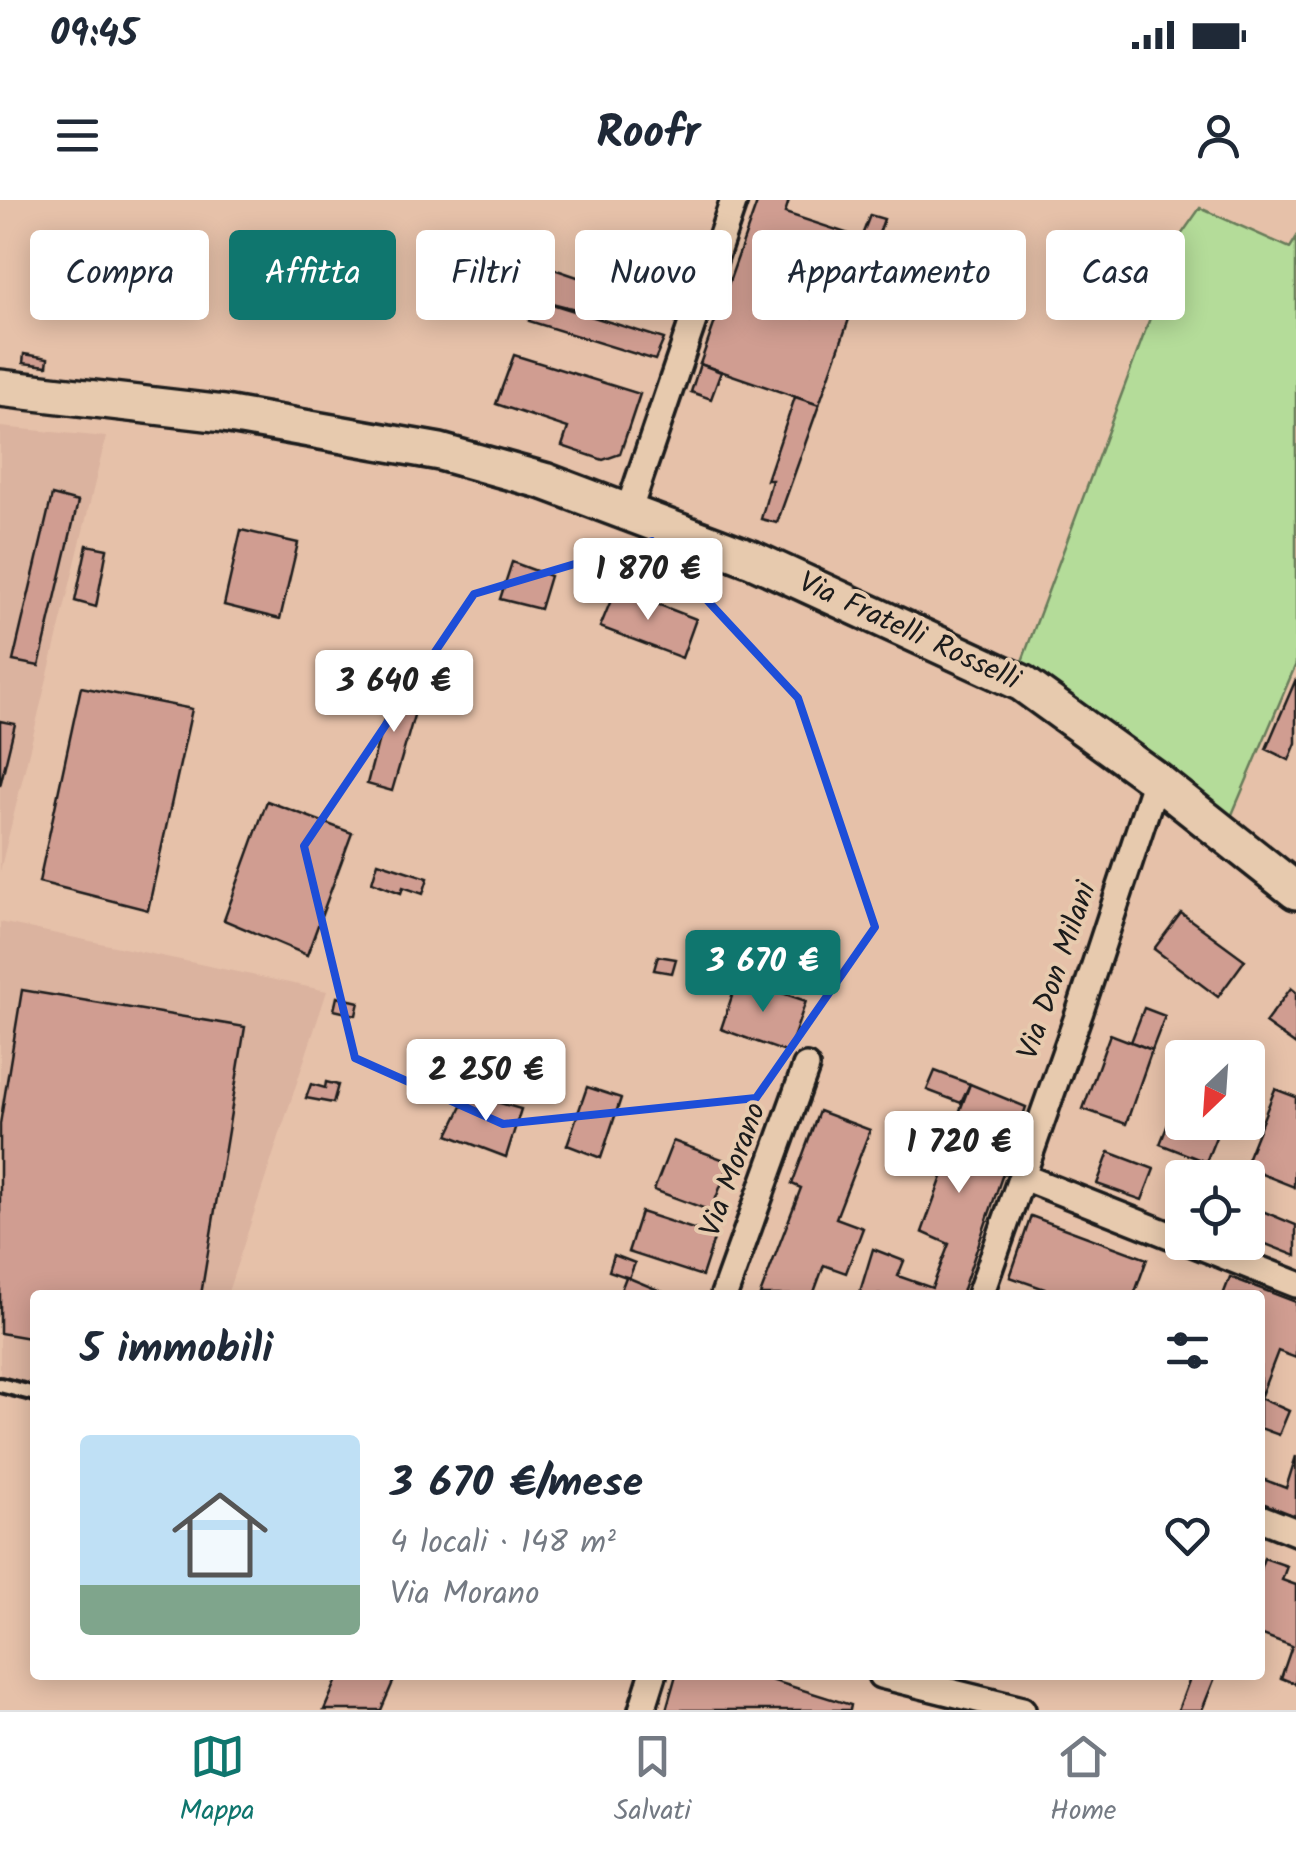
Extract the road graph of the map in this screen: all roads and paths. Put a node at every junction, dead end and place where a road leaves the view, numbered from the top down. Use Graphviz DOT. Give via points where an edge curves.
graph roads {
  1 [pos="734,200"];
  2 [pos="0,388"];
  3 [pos="628,512"];
  4 [pos="1156,780"];
  5 [pos="1296,890"];
  6 [pos="806,1067"];
  7 [pos="1023,1177"];
  8 [pos="1165,1233"];
  9 [pos="1235,1260"];
  10 [pos="1296,1284"];
  11 [pos="726,1290"];
  12 [pos="982,1290"];
  13 [pos="0,1385"];
  14 [pos="30,1393"];
  15 [pos="1265,1520"];
  16 [pos="1296,1532"];
  17 [pos="651,1680"];
  18 [pos="901,1680"];
  19 [pos="642,1710"];
  20 [pos="1022,1710"];
  1 -- 3 [label="street"];
  2 -- 3 [label="main road, Via Fratelli Rosselli" via="224,414 440,452"];
  3 -- 4 [label="main road, Via Fratelli Rosselli" via="752,559 1022,683"];
  4 -- 5 [label="main road, Via Fratelli Rosselli"];
  4 -- 7 [label="street, Via Don Milani"];
  6 -- 11 [label="street, Via Morano"];
  7 -- 8 [label="street"];
  7 -- 12 [label="street, Via Don Milani"];
  9 -- 10 [label="street"];
  13 -- 14 [label="lane"];
  15 -- 16 [label="street"];
  17 -- 19 [label="street"];
  18 -- 20 [label="street"];
}
